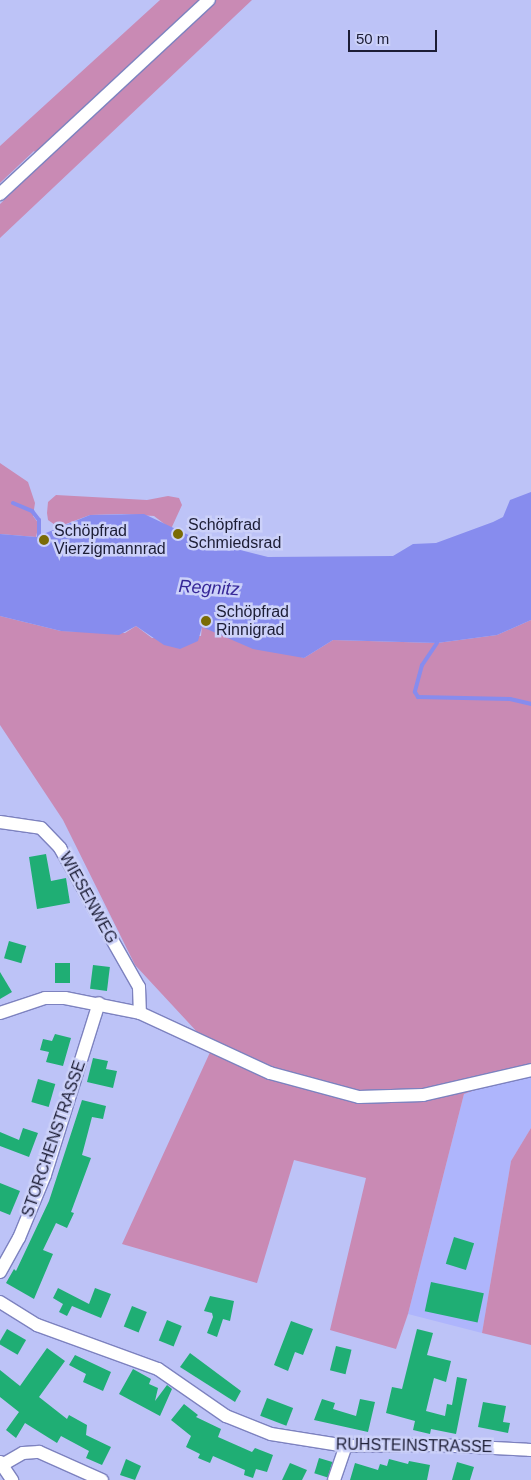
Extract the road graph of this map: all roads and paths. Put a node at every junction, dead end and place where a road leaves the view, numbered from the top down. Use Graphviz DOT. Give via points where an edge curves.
graph roads {
  1 [pos="209,0"];
  2 [pos="0,194"];
  3 [pos="0,822"];
  4 [pos="99,1003"];
  5 [pos="0,1012"];
  6 [pos="140,1013"];
  7 [pos="531,1070"];
  8 [pos="0,1272"];
  9 [pos="0,1302"];
  10 [pos="346,1446"];
  11 [pos="531,1450"];
  12 [pos="1,1463"];
  13 [pos="12,1480"];
  14 [pos="102,1480"];
  15 [pos="334,1480"];
  1 -- 2 [label="street"];
  3 -- 6 [label="street, WIESENWEG" via="41,828 60,848 139,987"];
  4 -- 5 [label="street" via="45,998"];
  4 -- 6 [label="street"];
  4 -- 8 [label="street, STORCHENSTRASSE" via="45,1175 19,1238"];
  6 -- 7 [label="street" via="270,1073 359,1097 423,1095"];
  9 -- 10 [label="street, RUHSTEINSTRASSE" via="37,1325 158,1369 226,1416 248,1426 270,1434"];
  10 -- 11 [label="street, RUHSTEINSTRASSE" via="436,1445"];
  10 -- 15 [label="street"];
  12 -- 13 [label="street"];
  12 -- 14 [label="street" via="23,1453 39,1452"];
}
